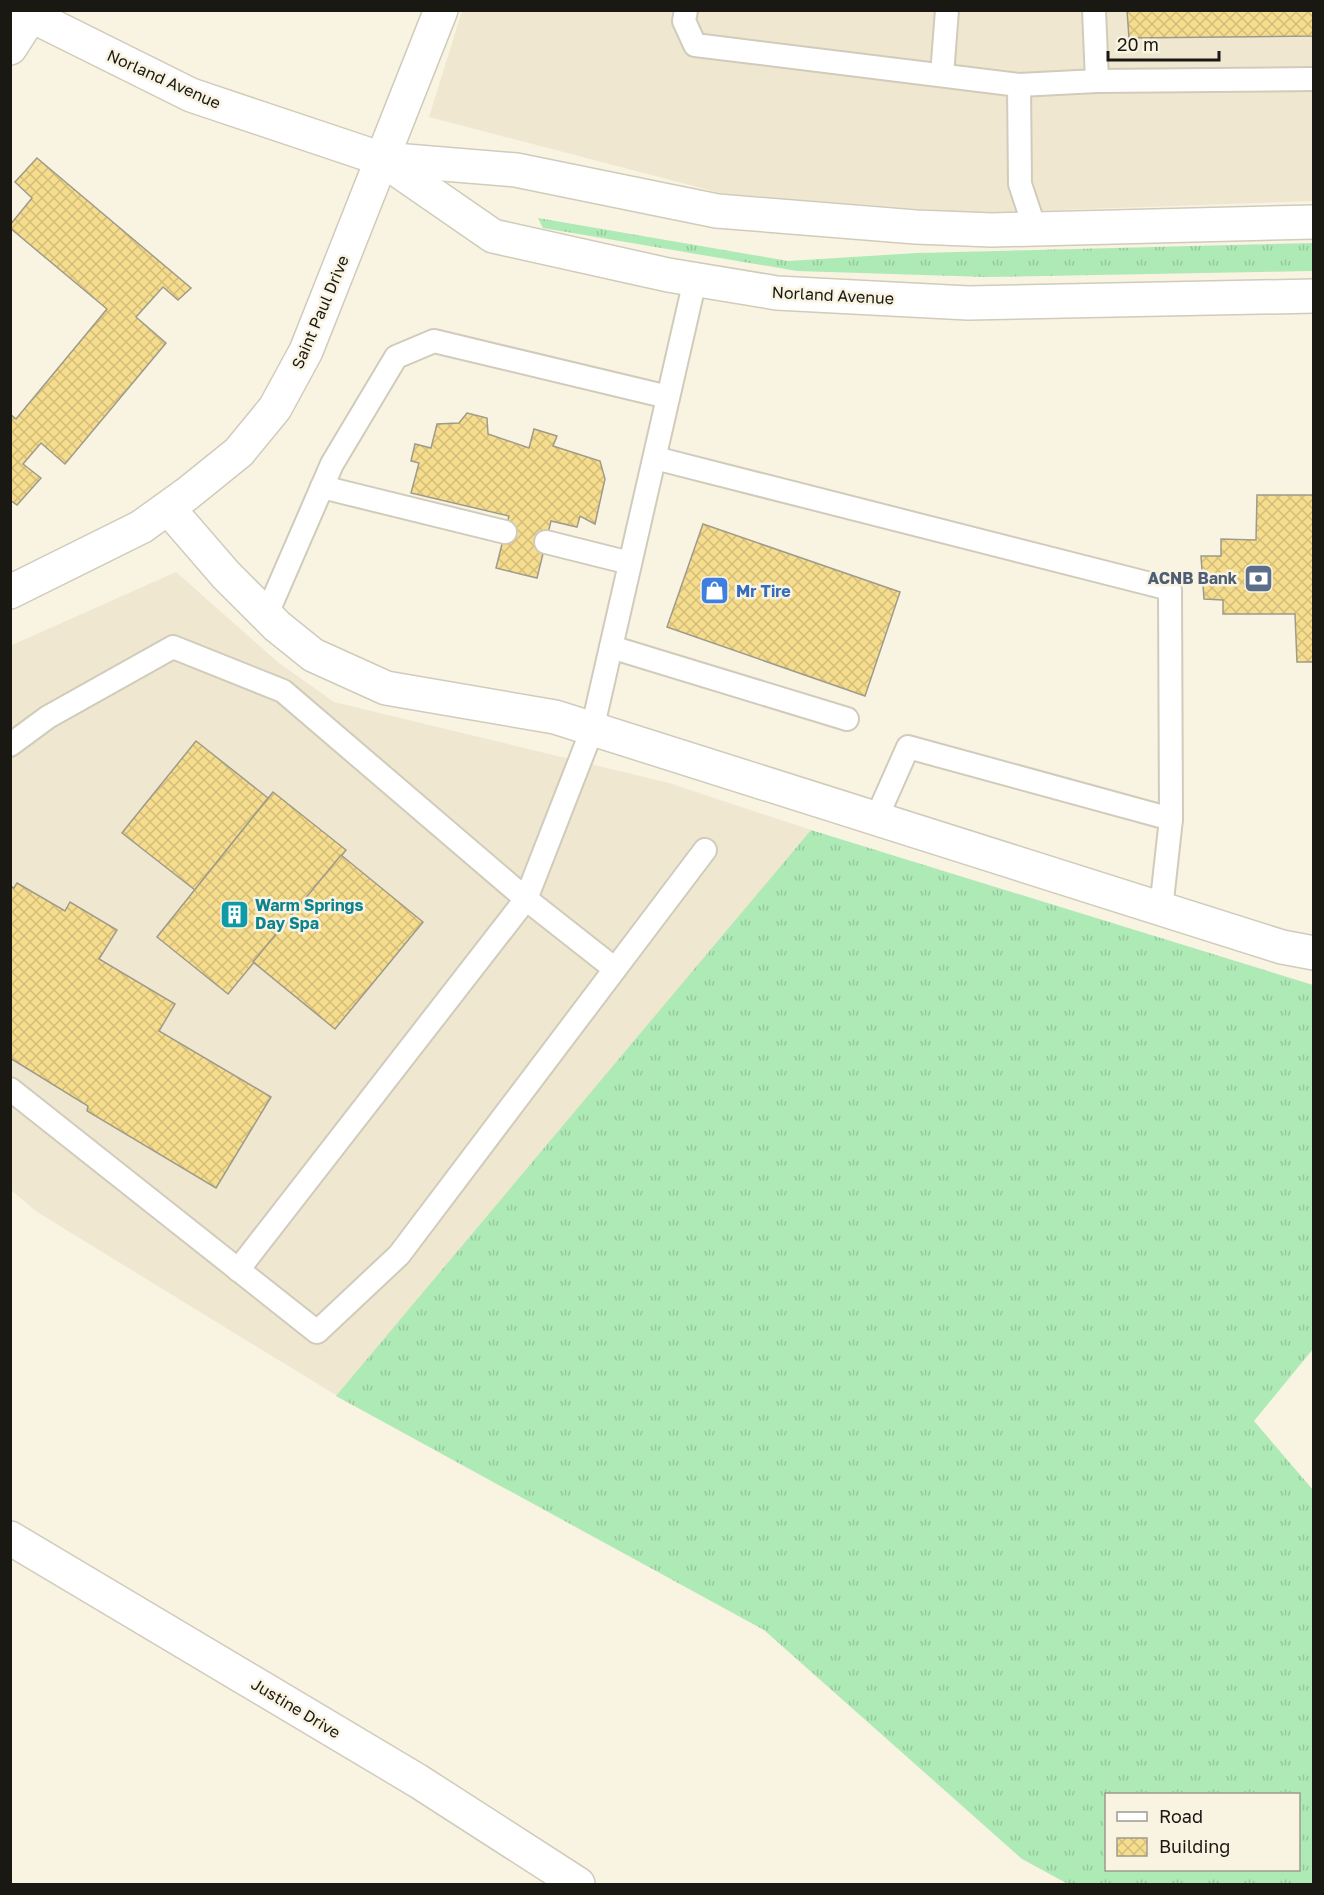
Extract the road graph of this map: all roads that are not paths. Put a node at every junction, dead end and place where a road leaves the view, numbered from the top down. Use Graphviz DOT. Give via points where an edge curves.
graph roads {
  1 [pos="441,10"];
  2 [pos="686,10"];
  3 [pos="946,10"];
  4 [pos="1094,10"];
  5 [pos="25,14"];
  6 [pos="10,48"];
  7 [pos="942,75"];
  8 [pos="1314,79"];
  9 [pos="1097,81"];
  10 [pos="1019,85"];
  11 [pos="382,159"];
  12 [pos="1314,222"];
  13 [pos="1035,229"];
  14 [pos="695,280"];
  15 [pos="1314,296"];
  16 [pos="668,397"];
  17 [pos="655,458"];
  18 [pos="322,487"];
  19 [pos="168,508"];
  20 [pos="505,532"];
  21 [pos="546,542"];
  22 [pos="630,563"];
  23 [pos="10,591"];
  24 [pos="266,616"];
  25 [pos="612,647"];
  26 [pos="847,718"];
  27 [pos="592,729"];
  28 [pos="10,745"];
  29 [pos="876,819"];
  30 [pos="1171,819"];
  31 [pos="705,850"];
  32 [pos="526,899"];
  33 [pos="1161,909"];
  34 [pos="1314,953"];
  35 [pos="615,969"];
  36 [pos="10,1089"];
  37 [pos="238,1270"];
  38 [pos="10,1538"];
  39 [pos="578,1884"];
  1 -- 11 [label="street, Saint Paul Drive"];
  2 -- 7 [label="lane" via="684,21 695,45"];
  3 -- 7 [label="lane"];
  4 -- 9 [label="lane"];
  5 -- 6 [label="street"];
  5 -- 11 [label="street, Norland Avenue" via="191,94"];
  7 -- 10 [label="lane"];
  8 -- 9 [label="lane"];
  9 -- 10 [label="lane"];
  10 -- 13 [label="lane" via="1020,184"];
  11 -- 13 [label="street, Norland Avenue" via="516,170 717,211 916,227"];
  11 -- 14 [label="street, Norland Avenue" via="493,236"];
  11 -- 19 [label="street, Saint Paul Drive" via="306,351 275,408 239,452"];
  12 -- 13 [label="street, Norland Avenue"];
  14 -- 15 [label="street, Norland Avenue" via="777,293 968,303"];
  14 -- 16 [label="lane"];
  16 -- 17 [label="lane"];
  16 -- 18 [label="lane" via="434,341 396,357"];
  17 -- 22 [label="lane"];
  17 -- 30 [label="lane" via="1170,589"];
  18 -- 20 [label="lane"];
  18 -- 24 [label="lane"];
  19 -- 23 [label="street, Saint Paul Drive" via="141,526"];
  19 -- 24 [label="street"];
  21 -- 22 [label="lane"];
  22 -- 25 [label="lane"];
  24 -- 27 [label="street" via="313,655 386,688 555,717"];
  25 -- 26 [label="lane"];
  25 -- 27 [label="lane"];
  27 -- 29 [label="street"];
  27 -- 32 [label="lane"];
  28 -- 32 [label="lane" via="48,717 173,647 283,691"];
  29 -- 30 [label="lane" via="908,747"];
  29 -- 33 [label="street"];
  30 -- 33 [label="lane"];
  31 -- 35 [label="lane"];
  32 -- 35 [label="lane"];
  32 -- 37 [label="lane"];
  33 -- 34 [label="street"];
  35 -- 37 [label="lane" via="399,1255 317,1332"];
  36 -- 37 [label="lane"];
  38 -- 39 [label="street, Justine Drive" via="418,1780"];
}
